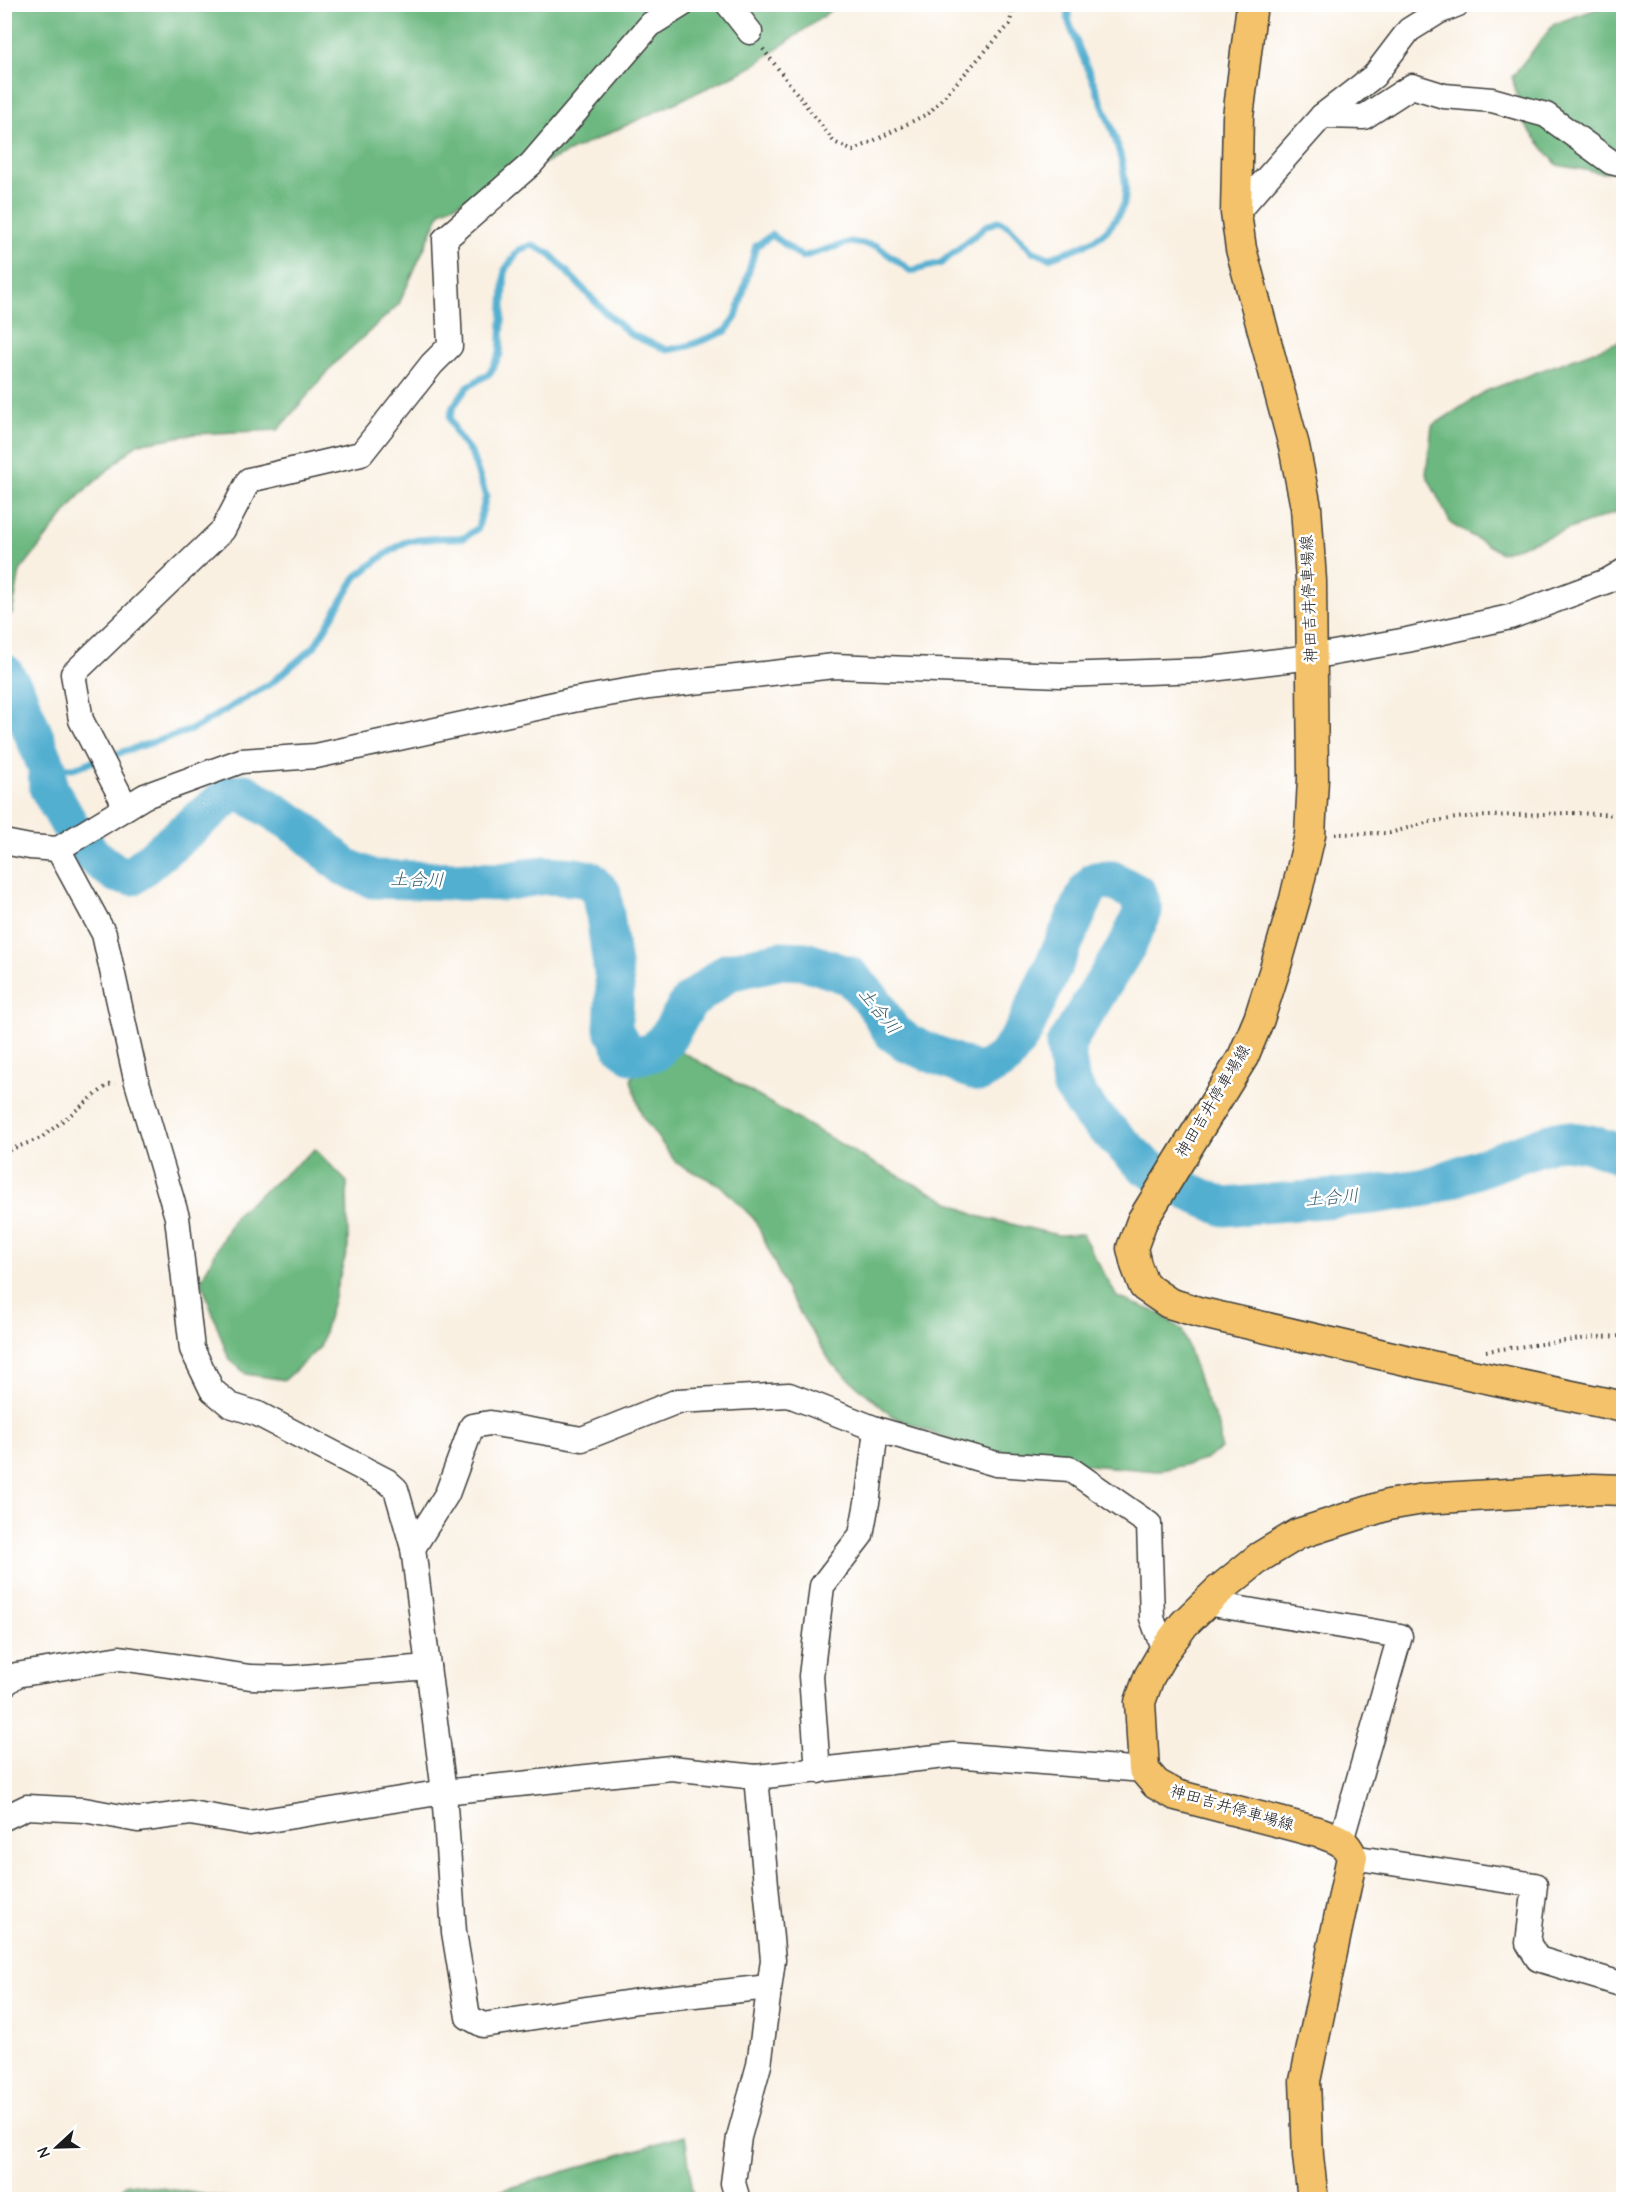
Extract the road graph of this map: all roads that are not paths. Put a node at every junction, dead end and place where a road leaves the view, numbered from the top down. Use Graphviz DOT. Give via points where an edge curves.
graph roads {
  1 [pos="683,4"];
  2 [pos="728,4"];
  3 [pos="1252,4"];
  4 [pos="1458,4"];
  5 [pos="750,32"];
  6 [pos="1322,116"];
  7 [pos="1623,165"];
  8 [pos="1236,213"];
  9 [pos="1618,578"];
  10 [pos="1311,657"];
  11 [pos="126,807"];
  12 [pos="4,842"];
  13 [pos="58,849"];
  14 [pos="1623,1407"];
  15 [pos="876,1429"];
  16 [pos="1623,1490"];
  17 [pos="413,1548"];
  18 [pos="1206,1603"];
  19 [pos="1164,1651"];
  20 [pos="428,1667"];
  21 [pos="4,1685"];
  22 [pos="1144,1770"];
  23 [pos="818,1771"];
  24 [pos="756,1777"];
  25 [pos="444,1792"];
  26 [pos="4,1818"];
  27 [pos="1346,1849"];
  28 [pos="1623,1985"];
  29 [pos="769,1987"];
  30 [pos="738,2199"];
  31 [pos="1313,2199"];
  1 -- 11 [label="street" via="651,24 531,164 445,239 450,346 361,454 249,480 223,530 73,675 81,720"];
  2 -- 5 [label="street"];
  3 -- 8 [label="main road, 神田吉井停車場線" via="1238,117"];
  4 -- 6 [label="street" via="1409,30 1374,76"];
  6 -- 7 [label="street" via="1364,117 1412,86 1444,96 1492,100 1546,115 1611,162"];
  6 -- 8 [label="street"];
  8 -- 10 [label="main road, 神田吉井停車場線" via="1241,249 1294,446 1306,507"];
  9 -- 10 [label="street" via="1510,617"];
  10 -- 11 [label="street" via="1204,669 1061,675 834,666 649,687 316,756 241,761 145,796"];
  10 -- 14 [label="main road, 神田吉井停車場線" via="1310,835 1295,900 1247,1048 1142,1221 1132,1248 1144,1286 1169,1303 1198,1312"];
  11 -- 13 [label="street"];
  12 -- 13 [label="street"];
  13 -- 17 [label="street" via="104,934 136,1079 177,1216 192,1349 212,1390 230,1405 258,1414 387,1481 396,1489"];
  15 -- 17 [label="street" via="789,1395 678,1401 582,1439 490,1424 472,1426 447,1494"];
  15 -- 19 [label="street" via="996,1464 1071,1469 1149,1524 1152,1618"];
  15 -- 23 [label="street" via="861,1535 822,1586 811,1676"];
  16 -- 18 [label="main road" via="1434,1499 1388,1505 1298,1534 1260,1557"];
  17 -- 20 [label="street"];
  18 -- 19 [label="main road"];
  18 -- 27 [label="street" via="1400,1636"];
  19 -- 22 [label="main road" via="1140,1702"];
  20 -- 21 [label="street" via="292,1678 250,1677 120,1658 16,1675"];
  20 -- 25 [label="street"];
  22 -- 23 [label="street" via="954,1755"];
  22 -- 27 [label="main road, 神田吉井停車場線" via="1156,1784 1176,1795 1321,1833"];
  23 -- 24 [label="street"];
  24 -- 25 [label="street" via="671,1768"];
  24 -- 29 [label="street" via="772,1960"];
  25 -- 26 [label="street" via="250,1823 189,1813 138,1820 84,1810 27,1807"];
  25 -- 29 [label="street" via="454,1932 468,2017 483,2025 638,2001"];
  27 -- 28 [label="street" via="1535,1885 1528,1943 1538,1959"];
  27 -- 31 [label="main road" via="1305,2081"];
  29 -- 30 [label="street" via="759,2065 739,2137 733,2183"];
}
